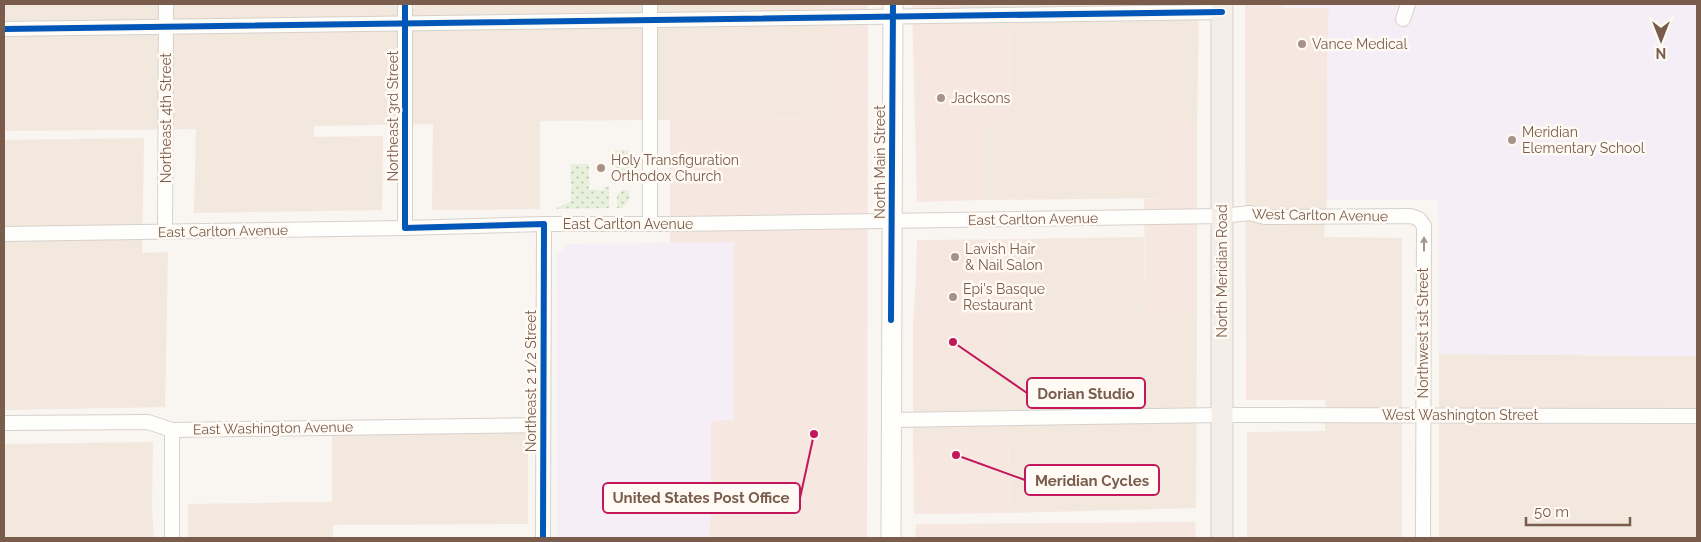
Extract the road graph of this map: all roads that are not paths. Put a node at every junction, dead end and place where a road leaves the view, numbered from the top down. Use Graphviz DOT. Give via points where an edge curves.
graph roads {
  1 [pos="166,4"];
  2 [pos="405,4"];
  3 [pos="650,4"];
  4 [pos="1408,4"];
  5 [pos="1222,8"];
  6 [pos="893,10"];
  7 [pos="650,20"];
  8 [pos="1403,20"];
  9 [pos="405,23"];
  10 [pos="166,27"];
  11 [pos="4,29"];
  12 [pos="1222,216"];
  13 [pos="1419,219"];
  14 [pos="892,221"];
  15 [pos="544,224"];
  16 [pos="650,224"];
  17 [pos="405,228"];
  18 [pos="165,232"];
  19 [pos="4,234"];
  20 [pos="1222,415"];
  21 [pos="1423,415"];
  22 [pos="1697,416"];
  23 [pos="892,420"];
  24 [pos="4,423"];
  25 [pos="543,425"];
  26 [pos="172,430"];
  27 [pos="172,538"];
  28 [pos="543,538"];
  29 [pos="891,538"];
  30 [pos="1222,538"];
  31 [pos="1423,538"];
  1 -- 10 [label="street, Northeast 4th Street"];
  2 -- 9 [label="street, Northeast 3rd Street"];
  3 -- 7 [label="street"];
  4 -- 8 [label="street"];
  5 -- 6 [label="street"];
  5 -- 12 [label="main road, North Meridian Road"];
  6 -- 7 [label="street"];
  6 -- 14 [label="street, North Main Street"];
  7 -- 9 [label="street"];
  7 -- 16 [label="street"];
  9 -- 10 [label="street"];
  9 -- 17 [label="street, Northeast 3rd Street"];
  10 -- 11 [label="street"];
  10 -- 18 [label="street, Northeast 4th Street"];
  12 -- 13 [label="street, West Carlton Avenue" via="1250,213 1265,217 1411,216"];
  12 -- 14 [label="street, East Carlton Avenue"];
  12 -- 20 [label="main road, North Meridian Road"];
  21 -- 13 [label="street, Northwest 1st Street, one-way" via="1424,226"];
  14 -- 16 [label="street, East Carlton Avenue"];
  14 -- 23 [label="street, North Main Street"];
  15 -- 16 [label="street, East Carlton Avenue"];
  15 -- 17 [label="street, East Carlton Avenue"];
  15 -- 25 [label="street, Northeast 2 1/2 Street"];
  17 -- 18 [label="street, East Carlton Avenue"];
  18 -- 19 [label="street, East Carlton Avenue"];
  20 -- 21 [label="street, West Washington Street"];
  20 -- 23 [label="street"];
  20 -- 30 [label="main road, North Meridian Road"];
  21 -- 22 [label="street, West Washington Street"];
  21 -- 31 [label="street, Northwest 1st Street"];
  23 -- 29 [label="street, North Main Street"];
  24 -- 26 [label="street, East Washington Avenue" via="148,422"];
  25 -- 26 [label="street, East Washington Avenue"];
  25 -- 28 [label="street, Northeast 2 1/2 Street"];
  26 -- 27 [label="street"];
}
